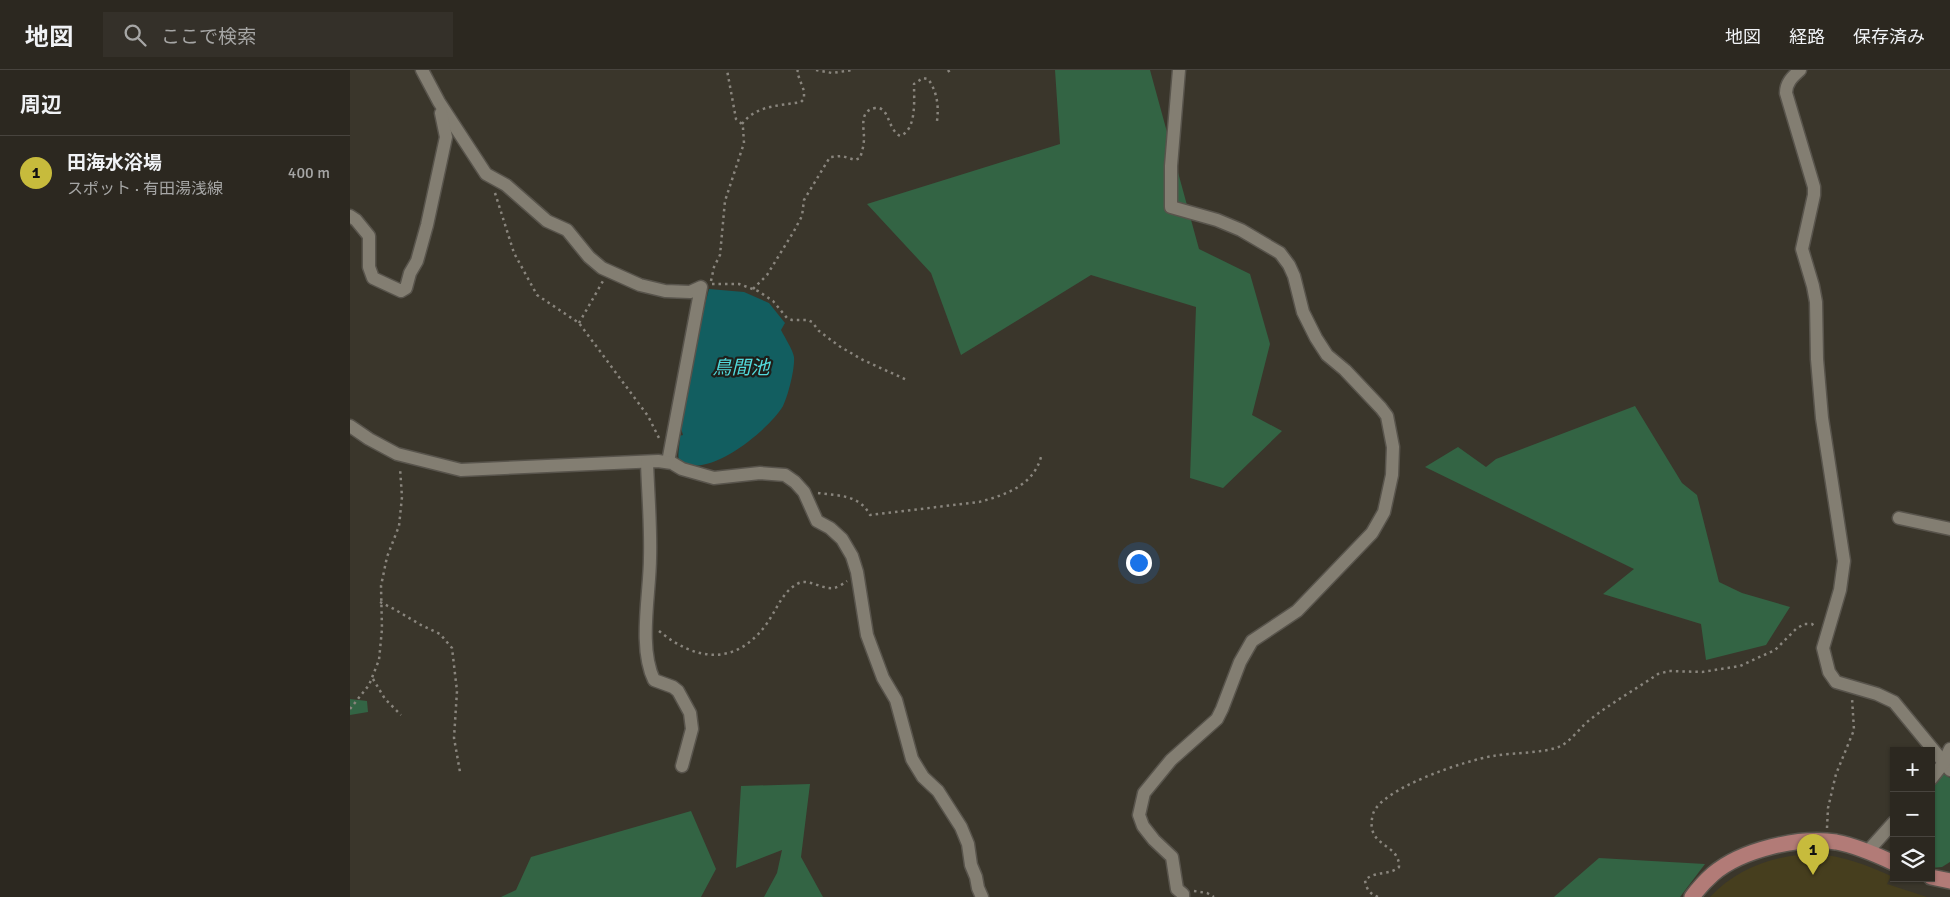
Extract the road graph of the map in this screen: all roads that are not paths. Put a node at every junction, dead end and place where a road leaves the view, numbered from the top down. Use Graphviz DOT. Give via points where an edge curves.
graph roads {
  1 [pos="422,70"];
  2 [pos="1179,70"];
  3 [pos="1800,70"];
  4 [pos="439,102"];
  5 [pos="350,216"];
  6 [pos="350,426"];
  7 [pos="647,462"];
  8 [pos="667,462"];
  9 [pos="1900,518"];
  10 [pos="1950,529"];
  11 [pos="1950,749"];
  12 [pos="682,766"];
  13 [pos="1947,767"];
  14 [pos="1935,776"];
  15 [pos="1890,826"];
  16 [pos="1868,851"];
  17 [pos="1890,861"];
  18 [pos="1935,878"];
  19 [pos="1950,881"];
  20 [pos="1183,895"];
  21 [pos="982,897"];
  22 [pos="1692,897"];
  1 -- 4 [label="street"];
  2 -- 20 [label="street" via="1171,207 1241,230 1280,253 1294,276 1303,312 1316,338 1327,355 1381,408 1393,447 1392,475 1384,512 1372,533 1297,611 1252,641 1217,719 1171,760 1144,793 1139,814 1142,826 1172,858 1177,889"];
  3 -- 13 [label="street" via="1786,87 1786,93 1814,187 1802,249 1816,302 1822,418 1844,561 1840,590 1824,643 1826,660 1832,678 1840,685 1877,694 1894,702"];
  4 -- 5 [label="street" via="446,137 420,253 406,288 396,290 373,278 369,267 369,236"];
  4 -- 8 [label="street" via="486,174 506,185 547,221 566,230 589,257 608,272 665,291 690,292 706,286"];
  6 -- 7 [label="street" via="397,454 461,470"];
  7 -- 8 [label="street"];
  7 -- 12 [label="street" via="650,552 646,617 648,659 654,680 678,691 693,722"];
  8 -- 21 [label="street" via="714,478 752,473 790,478 807,497 817,521 836,532 845,544 857,572 867,635 896,700 912,759 961,827"];
  9 -- 10 [label="street"];
  11 -- 13 [label="street"];
  13 -- 14 [label="street"];
  15 -- 16 [label="street"];
  16 -- 17 [label="main road"];
  16 -- 22 [label="main road" via="1827,841 1785,845 1742,857 1713,874"];
  18 -- 19 [label="main road"];
}
